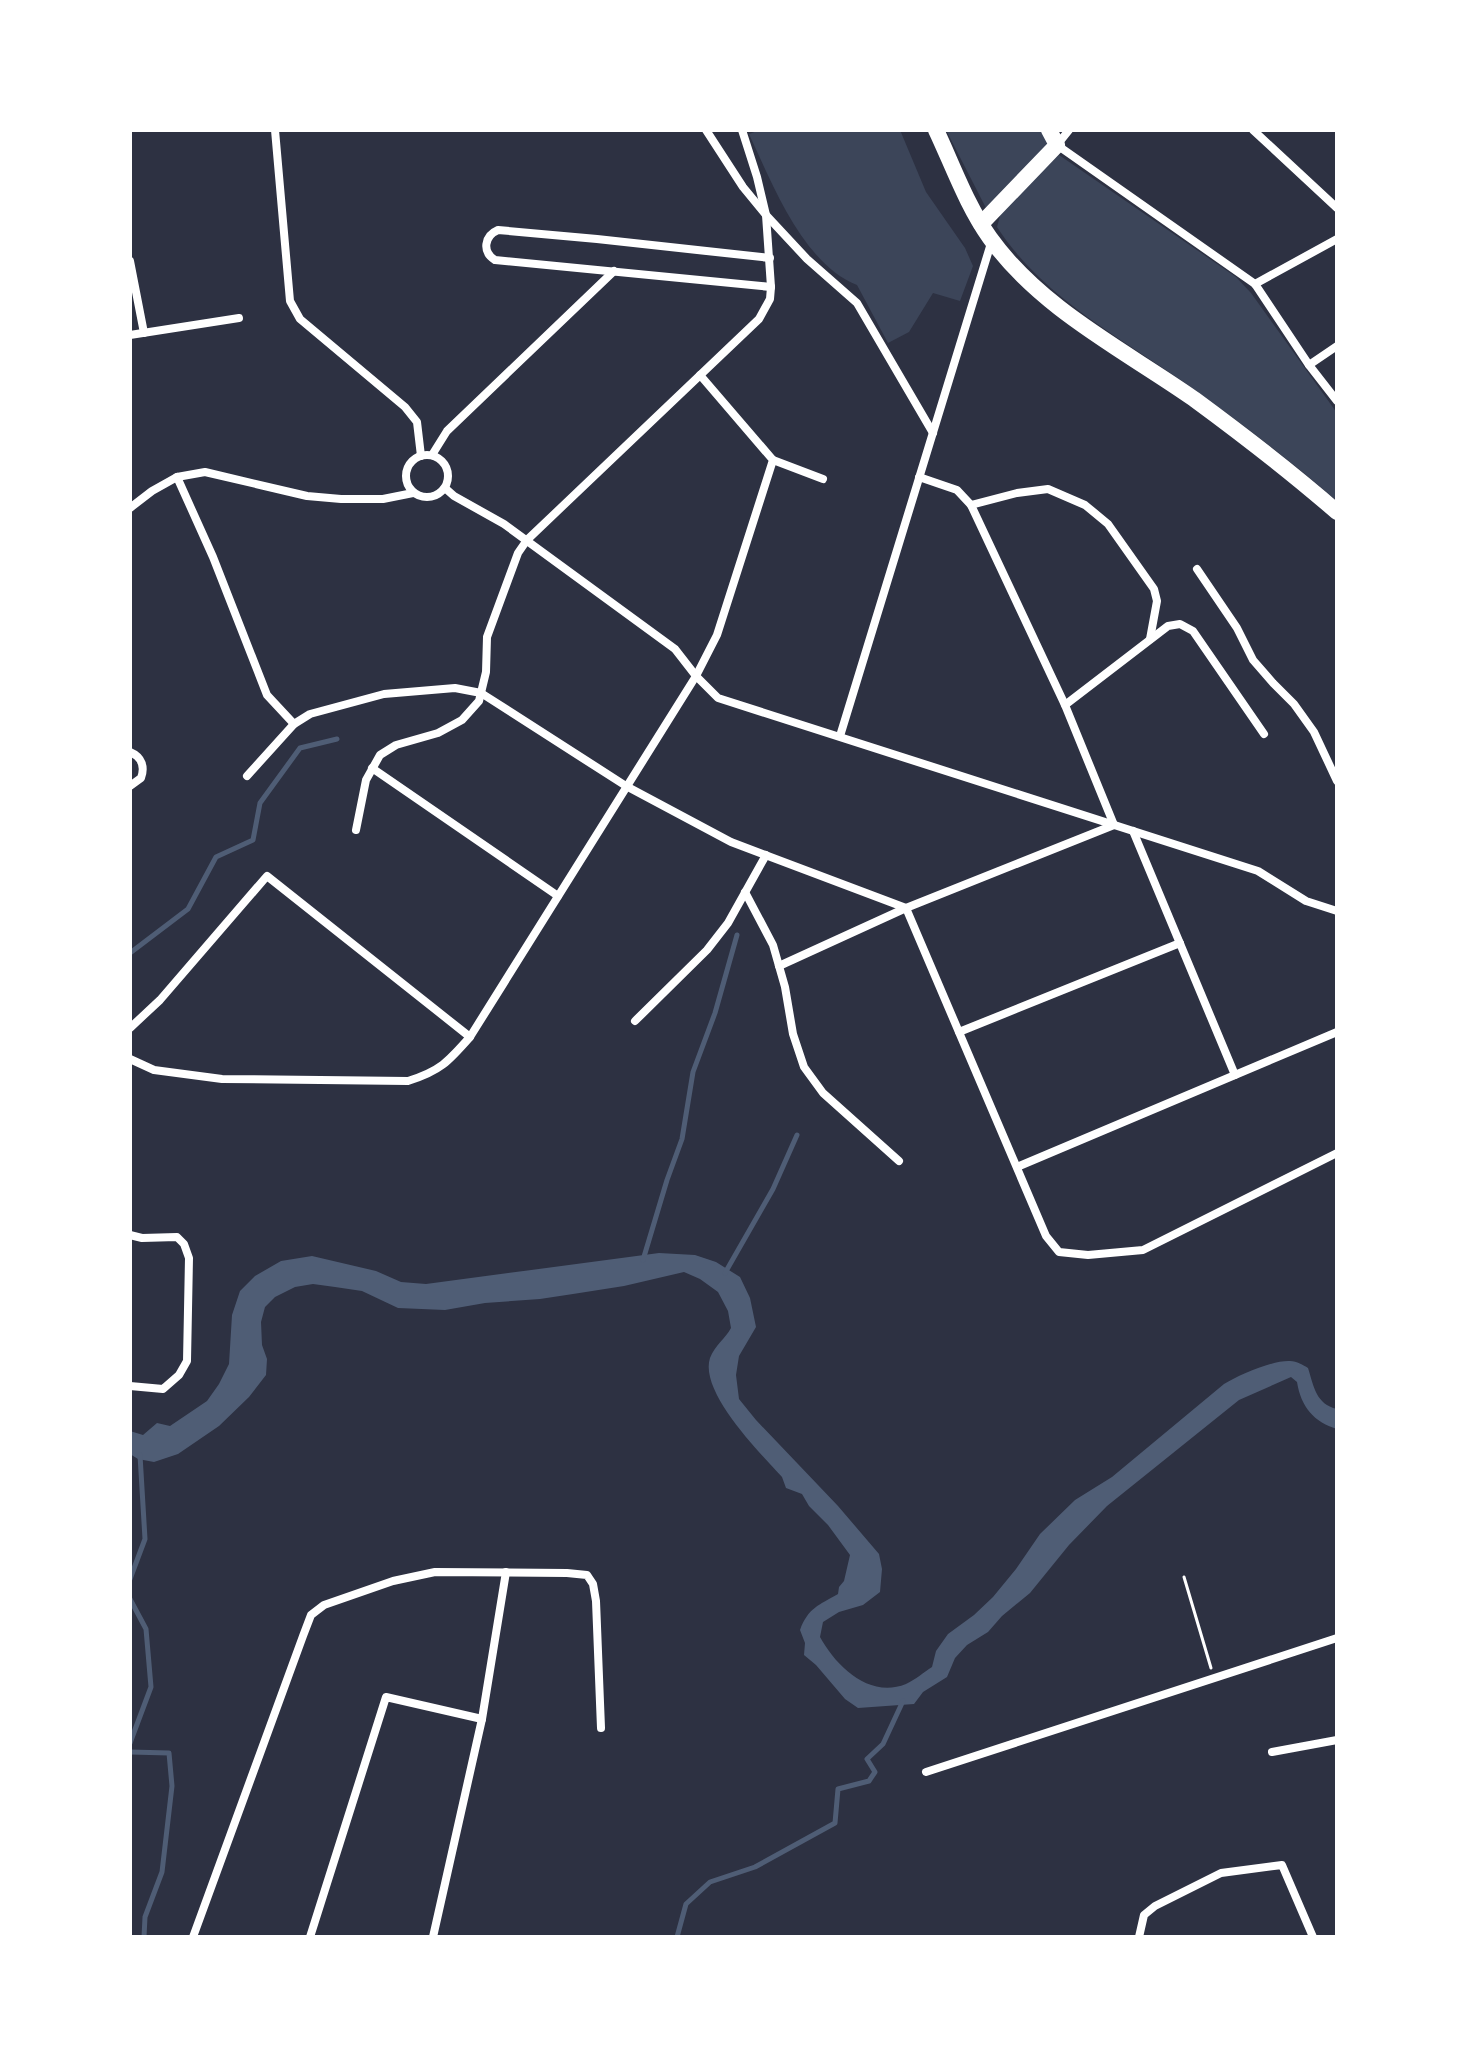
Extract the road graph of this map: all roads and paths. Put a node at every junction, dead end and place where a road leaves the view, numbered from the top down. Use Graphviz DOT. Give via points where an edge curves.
graph roads {
  1 [pos="275,130"];
  2 [pos="706,130"];
  3 [pos="742,130"];
  4 [pos="936,130"];
  5 [pos="1069,130"];
  6 [pos="1253,130"];
  7 [pos="1053,138"];
  8 [pos="1337,208"];
  9 [pos="766,215"];
  10 [pos="981,224"];
  11 [pos="1337,239"];
  12 [pos="992,240"];
  13 [pos="770,258"];
  14 [pos="130,261"];
  15 [pos="614,271"];
  16 [pos="1255,284"];
  17 [pos="771,287"];
  18 [pos="239,318"];
  19 [pos="144,333"];
  20 [pos="130,335"];
  21 [pos="1337,346"];
  22 [pos="1309,365"];
  23 [pos="700,375"];
  24 [pos="1337,401"];
  25 [pos="933,433"];
  26 [pos="432,455"];
  27 [pos="421,456"];
  28 [pos="773,460"];
  29 [pos="177,477"];
  30 [pos="919,477"];
  31 [pos="823,479"];
  32 [pos="445,488"];
  33 [pos="413,493"];
  34 [pos="971,505"];
  35 [pos="130,508"];
  36 [pos="1337,512"];
  37 [pos="527,540"];
  38 [pos="1197,569"];
  39 [pos="1150,639"];
  40 [pos="696,676"];
  41 [pos="481,693"];
  42 [pos="1065,705"];
  43 [pos="294,724"];
  44 [pos="1264,734"];
  45 [pos="840,736"];
  46 [pos="130,752"];
  47 [pos="372,768"];
  48 [pos="247,776"];
  49 [pos="1337,781"];
  50 [pos="130,786"];
  51 [pos="626,786"];
  52 [pos="1114,825"];
  53 [pos="356,830"];
  54 [pos="1133,831"];
  55 [pos="766,855"];
  56 [pos="745,892"];
  57 [pos="558,896"];
  58 [pos="906,908"];
  59 [pos="1337,911"];
  60 [pos="1180,943"];
  61 [pos="779,966"];
  62 [pos="635,1021"];
  63 [pos="130,1028"];
  64 [pos="959,1032"];
  65 [pos="1337,1032"];
  66 [pos="470,1037"];
  67 [pos="130,1059"];
  68 [pos="1235,1075"];
  69 [pos="1337,1153"];
  70 [pos="899,1161"];
  71 [pos="1017,1167"];
  72 [pos="130,1235"];
  73 [pos="130,1386"];
  74 [pos="506,1572"];
  75 [pos="1184,1577"];
  76 [pos="1337,1638"];
  77 [pos="1214,1679"];
  78 [pos="482,1719"];
  79 [pos="601,1728"];
  80 [pos="1337,1740"];
  81 [pos="1272,1752"];
  82 [pos="926,1772"];
  83 [pos="193,1937"];
  84 [pos="310,1937"];
  85 [pos="433,1937"];
  86 [pos="1139,1937"];
  87 [pos="1313,1937"];
  1 -- 27 [label="street" via="290,301 300,319 405,407 417,422"];
  2 -- 9 [label="street"];
  3 -- 9 [label="street"];
  4 -- 10 [label="main road"];
  5 -- 7 [label="street"];
  6 -- 8 [label="street"];
  7 -- 10 [label="main road"];
  7 -- 16 [label="street"];
  9 -- 13 [label="street"];
  9 -- 25 [label="street" via="857,303"];
  10 -- 12 [label="main road"];
  11 -- 16 [label="street"];
  12 -- 25 [label="street"];
  12 -- 36 [label="main road" via="1059,308 1194,400"];
  13 -- 15 [label="street" via="498,230 487,242 489,257 495,260"];
  13 -- 17 [label="street"];
  14 -- 19 [label="street"];
  15 -- 17 [label="street"];
  15 -- 26 [label="street" via="447,431"];
  16 -- 22 [label="street"];
  17 -- 23 [label="street" via="759,319"];
  18 -- 19 [label="street"];
  19 -- 20 [label="street"];
  21 -- 22 [label="street"];
  22 -- 24 [label="street"];
  23 -- 28 [label="street"];
  23 -- 37 [label="street"];
  25 -- 30 [label="street"];
  26 -- 27 [label="street"];
  26 -- 32 [label="street" via="447,468"];
  27 -- 33 [label="street" via="407,468 406,481"];
  28 -- 31 [label="street"];
  28 -- 40 [label="street" via="717,635"];
  29 -- 33 [label="street" via="205,472 341,499"];
  29 -- 35 [label="street"];
  29 -- 43 [label="street" via="267,695"];
  30 -- 34 [label="street" via="957,490"];
  30 -- 45 [label="street"];
  32 -- 33 [label="street" via="433,497"];
  32 -- 37 [label="street"];
  34 -- 39 [label="street" via="1048,489 1085,505 1108,524 1154,589"];
  34 -- 42 [label="street"];
  37 -- 40 [label="street" via="675,649"];
  37 -- 41 [label="street" via="487,637"];
  38 -- 49 [label="street" via="1253,660 1314,732"];
  39 -- 42 [label="street"];
  39 -- 44 [label="street" via="1168,626 1180,624 1193,631"];
  40 -- 45 [label="street" via="718,698"];
  40 -- 51 [label="street"];
  41 -- 43 [label="street" via="455,688 384,694 310,714"];
  41 -- 47 [label="street" via="462,720 396,745"];
  41 -- 51 [label="street"];
  42 -- 52 [label="street"];
  43 -- 48 [label="street"];
  45 -- 52 [label="street"];
  46 -- 50 [label="street" via="141,761 143,773"];
  47 -- 53 [label="street"];
  47 -- 57 [label="street"];
  51 -- 55 [label="street"];
  51 -- 57 [label="street"];
  52 -- 54 [label="street"];
  52 -- 58 [label="street"];
  54 -- 59 [label="street" via="1258,871 1306,901"];
  54 -- 60 [label="street"];
  55 -- 56 [label="street"];
  55 -- 58 [label="street"];
  56 -- 61 [label="street"];
  56 -- 62 [label="street" via="707,950"];
  57 -- 66 [label="street"];
  58 -- 61 [label="street"];
  58 -- 64 [label="street"];
  60 -- 64 [label="street"];
  60 -- 68 [label="street"];
  61 -- 70 [label="street" via="804,1067 823,1093"];
  63 -- 66 [label="street" via="267,876"];
  64 -- 71 [label="street"];
  65 -- 68 [label="street"];
  66 -- 67 [label="street" via="446,1063 408,1081 222,1079 154,1070"];
  68 -- 71 [label="street"];
  69 -- 71 [label="street" via="1143,1250 1088,1255 1059,1252 1046,1236"];
  72 -- 73 [label="street" via="177,1237 189,1258 187,1361 163,1389"];
  74 -- 78 [label="street"];
  74 -- 79 [label="street" via="587,1575 593,1584"];
  74 -- 83 [label="street" via="435,1572 393,1581 324,1605 311,1615"];
  75 -- 77 [label="path"];
  76 -- 77 [label="street"];
  77 -- 82 [label="street"];
  78 -- 84 [label="street" via="386,1697"];
  78 -- 85 [label="street"];
  80 -- 81 [label="street"];
  86 -- 87 [label="street" via="1144,1915 1155,1906 1221,1873 1282,1865"];
}
